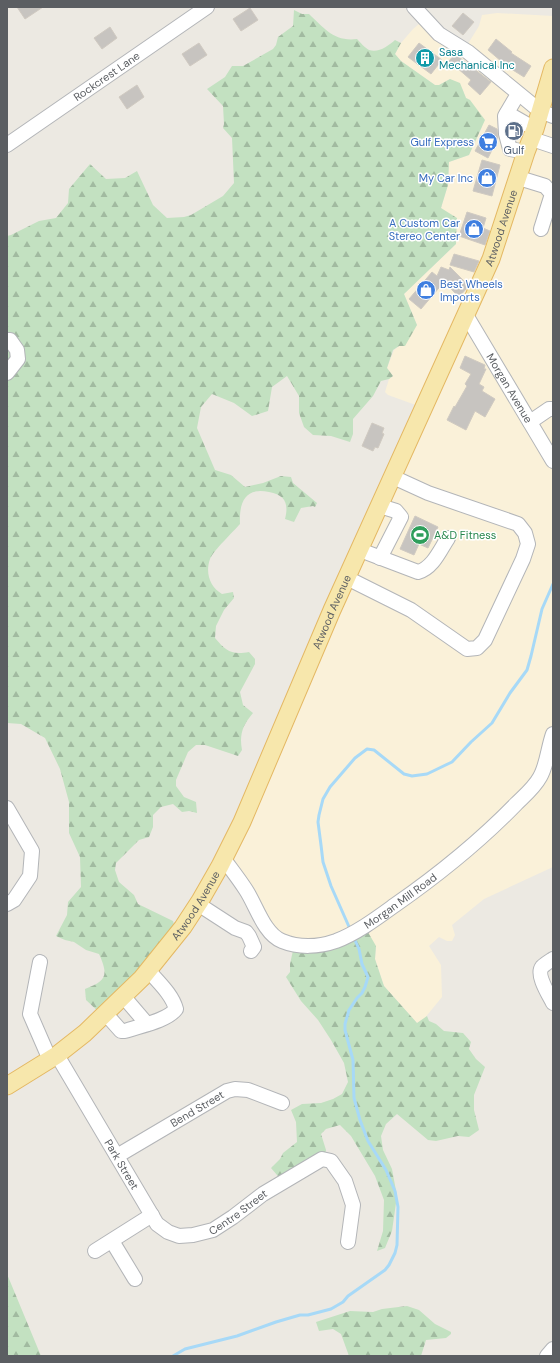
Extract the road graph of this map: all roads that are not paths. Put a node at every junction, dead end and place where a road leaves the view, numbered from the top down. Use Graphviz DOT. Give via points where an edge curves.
graph roads {
  1 [pos="207,7"];
  2 [pos="414,7"];
  3 [pos="553,69"];
  4 [pos="518,94"];
  5 [pos="507,113"];
  6 [pos="547,113"];
  7 [pos="531,140"];
  8 [pos="7,145"];
  9 [pos="553,146"];
  10 [pos="518,178"];
  11 [pos="541,229"];
  12 [pos="466,315"];
  13 [pos="7,340"];
  14 [pos="7,372"];
  15 [pos="553,409"];
  16 [pos="530,422"];
  17 [pos="548,442"];
  18 [pos="553,461"];
  19 [pos="393,477"];
  20 [pos="380,506"];
  21 [pos="448,538"];
  22 [pos="360,550"];
  23 [pos="380,558"];
  24 [pos="347,578"];
  25 [pos="553,734"];
  26 [pos="7,808"];
  27 [pos="223,858"];
  28 [pos="7,904"];
  29 [pos="198,904"];
  30 [pos="251,951"];
  31 [pos="553,959"];
  32 [pos="40,962"];
  33 [pos="148,970"];
  34 [pos="123,996"];
  35 [pos="553,1003"];
  36 [pos="105,1013"];
  37 [pos="147,1024"];
  38 [pos="54,1057"];
  39 [pos="7,1086"];
  40 [pos="282,1103"];
  41 [pos="118,1156"];
  42 [pos="152,1215"];
  43 [pos="112,1241"];
  44 [pos="348,1242"];
  45 [pos="95,1251"];
  46 [pos="135,1279"];
  47 [pos="553,1349"];
  48 [pos="547,1356"];
  1 -- 8 [label="street, Rockcrest Lane"];
  2 -- 4 [label="street" via="440,34 468,52"];
  3 -- 6 [label="main road, Atwood Avenue"];
  4 -- 5 [label="street"];
  4 -- 6 [label="street"];
  5 -- 7 [label="street"];
  5 -- 7 [label="street" via="506,134 510,149"];
  6 -- 7 [label="main road, Atwood Avenue"];
  7 -- 9 [label="street"];
  7 -- 10 [label="main road, Atwood Avenue"];
  10 -- 11 [label="street" via="545,186 552,194"];
  10 -- 12 [label="main road, Atwood Avenue" via="491,259"];
  12 -- 16 [label="street, Morgan Avenue"];
  12 -- 19 [label="main road, Atwood Avenue"];
  13 -- 14 [label="street" via="10,340 17,350 18,359"];
  15 -- 16 [label="street"];
  16 -- 17 [label="street, Morgan Avenue"];
  17 -- 18 [label="street, Morgan Avenue"];
  19 -- 20 [label="main road, Atwood Avenue"];
  19 -- 24 [label="street" via="428,493 518,524 526,532 528,544 523,559 485,640 476,648 467,649 411,610"];
  20 -- 22 [label="main road, Atwood Avenue"];
  20 -- 23 [label="street" via="396,511 401,517"];
  21 -- 23 [label="street" via="429,566 418,572"];
  22 -- 23 [label="street"];
  22 -- 24 [label="main road, Atwood Avenue"];
  24 -- 27 [label="main road, Atwood Avenue" via="242,822"];
  25 -- 27 [label="street, Morgan Mill Road" via="540,777 531,790 482,837 418,889 374,920 335,941 308,946 281,940 266,926 247,891"];
  26 -- 28 [label="street" via="32,851 30,876 14,900"];
  27 -- 29 [label="main road, Atwood Avenue"];
  29 -- 30 [label="street" via="234,928 246,932 254,943"];
  29 -- 33 [label="main road, Atwood Avenue"];
  31 -- 35 [label="street" via="540,970"];
  32 -- 38 [label="street, Park Street" via="30,1014"];
  33 -- 34 [label="main road, Atwood Avenue"];
  33 -- 37 [label="street" via="176,1009 166,1017"];
  34 -- 36 [label="main road, Atwood Avenue"];
  34 -- 37 [label="street"];
  36 -- 37 [label="street" via="121,1031"];
  36 -- 38 [label="main road, Atwood Avenue"];
  38 -- 39 [label="main road, Atwood Avenue"];
  38 -- 41 [label="street, Park Street"];
  40 -- 41 [label="street, Bend Street" via="248,1090 227,1091"];
  41 -- 42 [label="street, Park Street"];
  42 -- 43 [label="street"];
  42 -- 44 [label="street, Centre Street" via="157,1224 179,1236 213,1230 263,1194 322,1159 331,1161 345,1181 353,1205"];
  43 -- 45 [label="street"];
  43 -- 46 [label="street"];
  47 -- 48 [label="street"];
}
